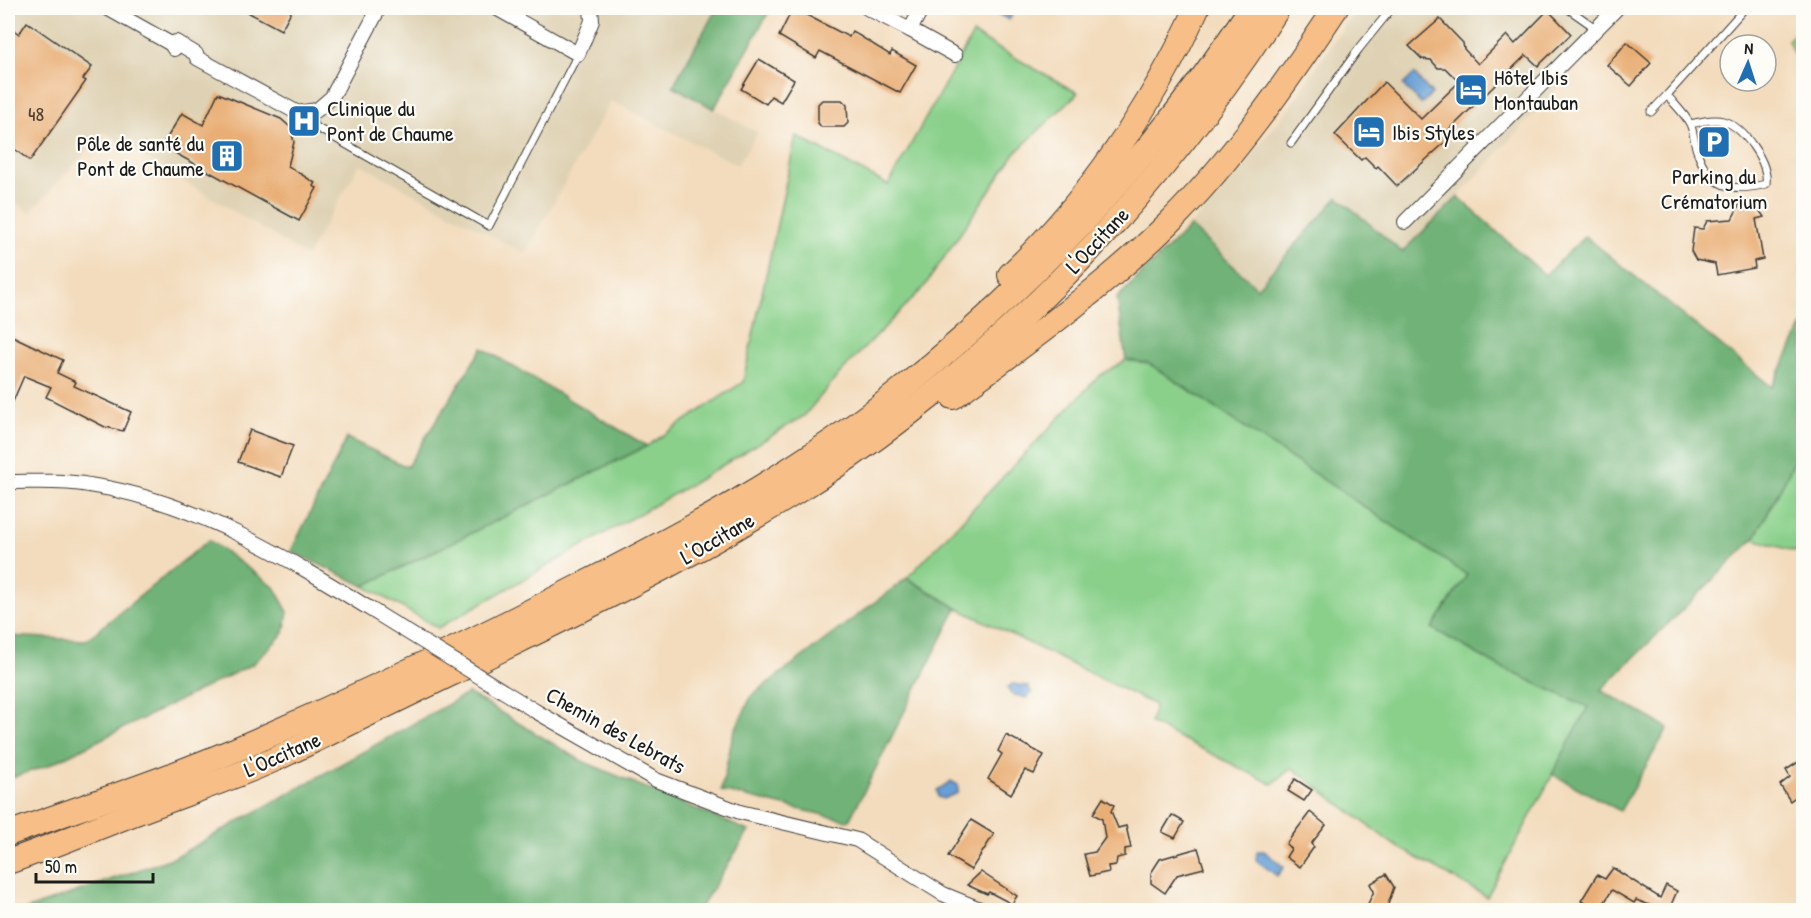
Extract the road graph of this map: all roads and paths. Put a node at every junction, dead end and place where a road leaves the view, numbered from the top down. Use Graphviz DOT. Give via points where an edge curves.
graph roads {
  1 [pos="107,8"];
  2 [pos="380,8"];
  3 [pos="496,8"];
  4 [pos="591,8"];
  5 [pos="867,8"];
  6 [pos="922,8"];
  7 [pos="1197,8"];
  8 [pos="1251,8"];
  9 [pos="1278,8"];
  10 [pos="1336,8"];
  11 [pos="1392,8"];
  12 [pos="1567,8"];
  13 [pos="1617,8"];
  14 [pos="1745,8"];
  15 [pos="1597,28"];
  16 [pos="910,30"];
  17 [pos="578,54"];
  18 [pos="955,55"];
  19 [pos="1666,95"];
  20 [pos="309,111"];
  21 [pos="1651,112"];
  22 [pos="1690,124"];
  23 [pos="1291,143"];
  24 [pos="1405,222"];
  25 [pos="892,397"];
  26 [pos="853,454"];
  27 [pos="8,482"];
  28 [pos="8,834"];
  29 [pos="8,862"];
  30 [pos="982,910"];
  1 -- 20 [label="street" via="171,44 176,42 197,58 298,113"];
  2 -- 20 [label="street" via="332,97 317,110"];
  3 -- 17 [label="street"];
  4 -- 17 [label="street" via="592,21"];
  5 -- 16 [label="street"];
  6 -- 16 [label="street"];
  7 -- 25 [label="highway" via="1123,139 1074,205"];
  8 -- 25 [label="highway, L'Occitane" via="1158,137 1094,212 1012,296"];
  9 -- 26 [label="highway, L'Occitane" via="1204,115 1096,243 950,382"];
  10 -- 26 [label="highway" via="1256,124 1177,214 1120,268 1067,314 928,415"];
  11 -- 23 [label="lane"];
  12 -- 15 [label="lane"];
  13 -- 15 [label="street"];
  14 -- 19 [label="lane"];
  15 -- 24 [label="street"];
  16 -- 18 [label="street"];
  17 -- 20 [label="lane" via="489,226 314,126"];
  19 -- 21 [label="lane"];
  19 -- 22 [label="lane"];
  22 -- 22 [label="lane" via="1697,152 1716,182 1732,189 1766,184 1759,157 1736,128 1722,120"];
  25 -- 28 [label="highway, L'Occitane" via="779,477 653,549 533,610 255,741"];
  26 -- 29 [label="highway, L'Occitane" via="692,553 267,763"];
  27 -- 30 [label="street, Chemin des Lebrats, bridge" via="90,484 156,502 247,536 656,780 740,812 857,840 943,894"];
}
